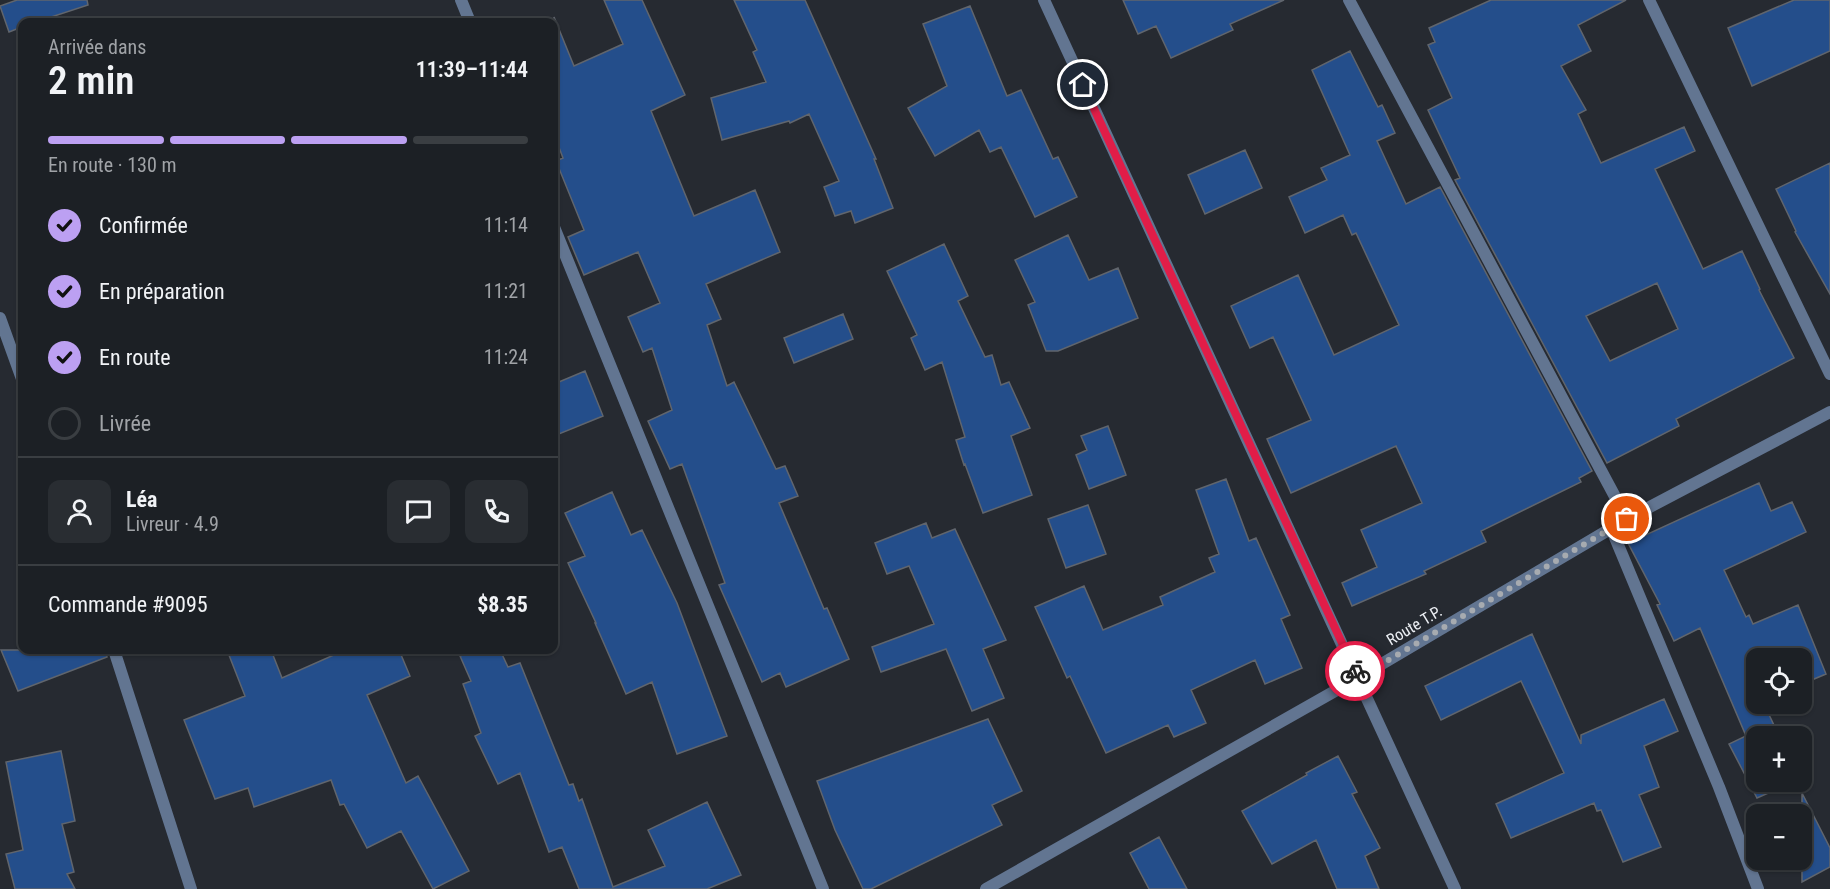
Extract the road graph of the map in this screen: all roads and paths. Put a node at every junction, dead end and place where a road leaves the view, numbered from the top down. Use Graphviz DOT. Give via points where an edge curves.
graph roads {
  1 [pos="461,0"];
  2 [pos="1044,0"];
  3 [pos="1349,0"];
  4 [pos="1649,0"];
  5 [pos="468,18"];
  6 [pos="558,237"];
  7 [pos="0,318"];
  8 [pos="18,369"];
  9 [pos="1830,374"];
  10 [pos="1830,411"];
  11 [pos="1627,519"];
  12 [pos="1611,528"];
  13 [pos="115,654"];
  14 [pos="1358,678"];
  15 [pos="191,889"];
  16 [pos="823,889"];
  17 [pos="986,889"];
  18 [pos="1455,889"];
  19 [pos="1758,889"];
  1 -- 5 [label="street"];
  2 -- 14 [label="street"];
  3 -- 11 [label="street"];
  4 -- 9 [label="street"];
  6 -- 16 [label="street"];
  7 -- 8 [label="street"];
  10 -- 11 [label="street, Route T.P."];
  11 -- 12 [label="street, Route T.P."];
  12 -- 14 [label="street, Route T.P."];
  12 -- 19 [label="street"];
  13 -- 15 [label="street"];
  14 -- 17 [label="street, Route T.P."];
  14 -- 18 [label="street"];
}
